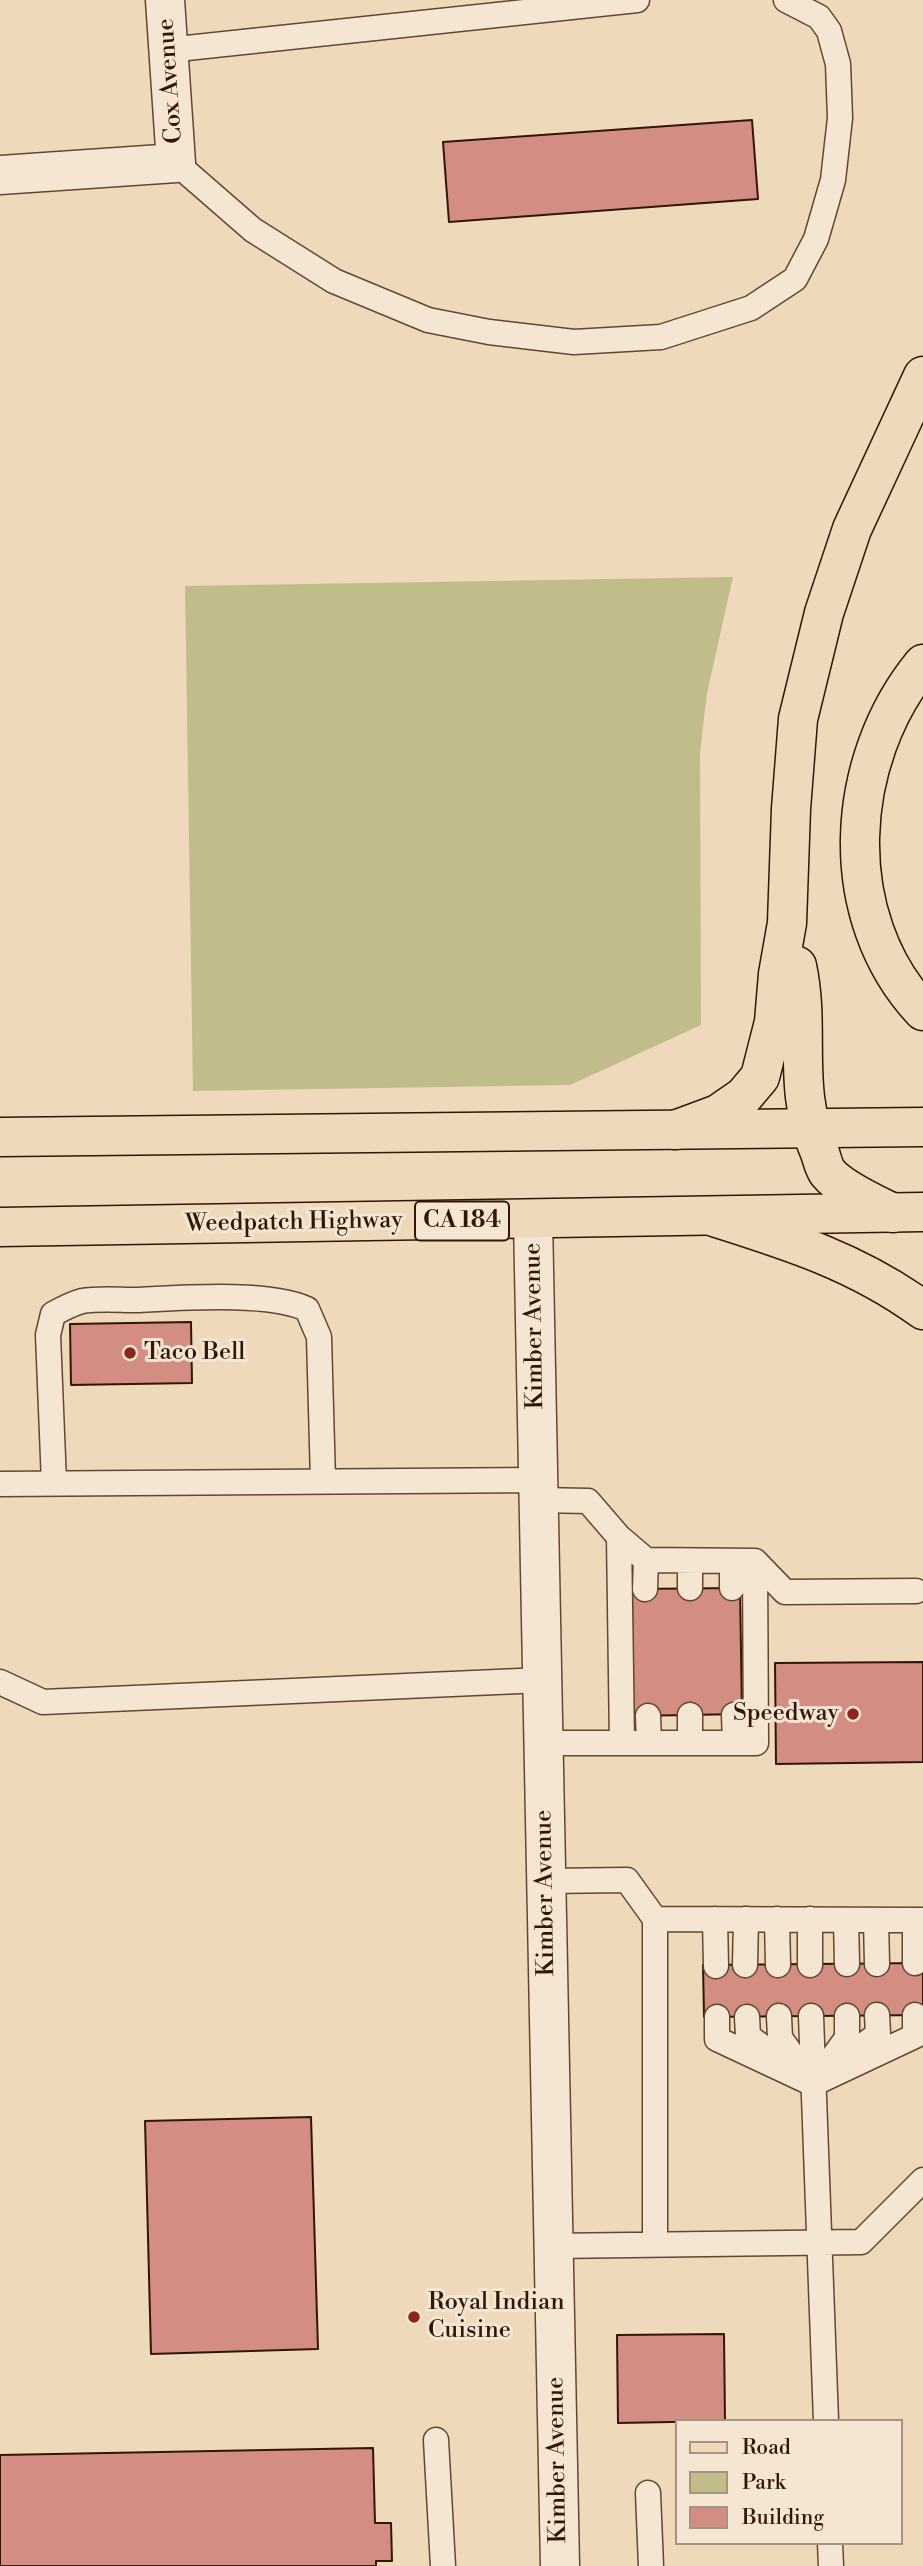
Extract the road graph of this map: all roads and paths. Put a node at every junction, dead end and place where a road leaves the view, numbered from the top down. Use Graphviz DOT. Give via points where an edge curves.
graph roads {
  1 [pos="165,0"];
  2 [pos="637,0"];
  3 [pos="786,0"];
  4 [pos="168,50"];
  5 [pos="176,163"];
  6 [pos="0,175"];
  7 [pos="923,376"];
  8 [pos="923,664"];
  9 [pos="788,923"];
  10 [pos="923,1011"];
  11 [pos="923,1127"];
  12 [pos="809,1129"];
  13 [pos="676,1130"];
  14 [pos="0,1137"];
  15 [pos="908,1212"];
  16 [pos="714,1217"];
  17 [pos="533,1220"];
  18 [pos="0,1227"];
  19 [pos="923,1310"];
  20 [pos="323,1481"];
  21 [pos="54,1483"];
  22 [pos="0,1484"];
  23 [pos="538,1490"];
  24 [pos="619,1537"];
  25 [pos="646,1560"];
  26 [pos="690,1561"];
  27 [pos="743,1561"];
  28 [pos="690,1588"];
  29 [pos="732,1588"];
  30 [pos="645,1589"];
  31 [pos="916,1591"];
  32 [pos="542,1679"];
  33 [pos="0,1682"];
  34 [pos="690,1715"];
  35 [pos="734,1715"];
  36 [pos="648,1716"];
  37 [pos="543,1743"];
  38 [pos="622,1743"];
  39 [pos="649,1743"];
  40 [pos="690,1743"];
  41 [pos="735,1743"];
  42 [pos="546,1881"];
  43 [pos="655,1919"];
  44 [pos="715,1919"];
  45 [pos="746,1919"];
  46 [pos="778,1919"];
  47 [pos="810,1919"];
  48 [pos="846,1920"];
  49 [pos="876,1920"];
  50 [pos="919,1920"];
  51 [pos="915,1963"];
  52 [pos="847,1964"];
  53 [pos="877,1964"];
  54 [pos="746,1965"];
  55 [pos="778,1965"];
  56 [pos="810,1965"];
  57 [pos="716,1966"];
  58 [pos="847,2015"];
  59 [pos="877,2015"];
  60 [pos="915,2015"];
  61 [pos="779,2016"];
  62 [pos="811,2016"];
  63 [pos="717,2017"];
  64 [pos="747,2017"];
  65 [pos="813,2084"];
  66 [pos="923,2180"];
  67 [pos="819,2243"];
  68 [pos="655,2244"];
  69 [pos="553,2246"];
  70 [pos="826,2419"];
  71 [pos="436,2440"];
  72 [pos="648,2493"];
  73 [pos="830,2545"];
  74 [pos="443,2566"];
  75 [pos="560,2566"];
  76 [pos="651,2566"];
  77 [pos="831,2566"];
  1 -- 4 [label="street, Cox Avenue"];
  2 -- 4 [label="lane"];
  3 -- 5 [label="lane" via="819,17 829,31 838,64 840,118 833,180 816,239 795,279 751,309 661,337 574,342 428,320 334,281 253,229"];
  4 -- 5 [label="street, Cox Avenue"];
  5 -- 6 [label="street"];
  7 -- 9 [label="main road" via="852,529 814,653 798,719"];
  8 -- 10 [label="main road" via="906,684 879,735 865,781 859,833 864,891 879,941 906,992"];
  9 -- 12 [label="main road" via="801,984 802,1089"];
  9 -- 13 [label="main road" via="774,1023 760,1077 744,1096 718,1114"];
  11 -- 12 [label="main road"];
  12 -- 13 [label="main road"];
  12 -- 15 [label="main road" via="829,1173 859,1196"];
  13 -- 14 [label="main road"];
  15 -- 16 [label="main road, Weedpatch Highway / CA 184"];
  16 -- 17 [label="main road, Weedpatch Highway / CA 184"];
  16 -- 19 [label="main road" via="798,1243 862,1270"];
  17 -- 18 [label="main road, Weedpatch Highway / CA 184"];
  17 -- 23 [label="street, Kimber Avenue"];
  20 -- 21 [label="lane"];
  20 -- 21 [label="lane" via="319,1337 307,1309 270,1299 169,1299 84,1301 53,1314 48,1335"];
  20 -- 23 [label="lane"];
  21 -- 22 [label="lane"];
  23 -- 24 [label="lane" via="588,1501"];
  23 -- 32 [label="street, Kimber Avenue"];
  24 -- 25 [label="lane"];
  24 -- 38 [label="lane"];
  25 -- 26 [label="lane"];
  25 -- 30 [label="lane"];
  26 -- 27 [label="lane"];
  26 -- 28 [label="lane"];
  27 -- 29 [label="lane"];
  27 -- 31 [label="lane" via="785,1592"];
  27 -- 41 [label="lane" via="756,1743"];
  32 -- 33 [label="lane" via="43,1702"];
  32 -- 37 [label="street, Kimber Avenue"];
  34 -- 40 [label="lane"];
  35 -- 41 [label="lane"];
  36 -- 39 [label="lane"];
  37 -- 38 [label="lane"];
  37 -- 42 [label="street, Kimber Avenue"];
  38 -- 39 [label="lane"];
  39 -- 40 [label="lane"];
  40 -- 41 [label="lane"];
  42 -- 43 [label="lane" via="627,1880"];
  42 -- 69 [label="street, Kimber Avenue"];
  43 -- 44 [label="lane"];
  43 -- 68 [label="lane"];
  44 -- 45 [label="lane"];
  44 -- 57 [label="lane"];
  45 -- 46 [label="lane"];
  45 -- 54 [label="lane"];
  46 -- 47 [label="lane"];
  46 -- 55 [label="lane"];
  47 -- 48 [label="lane"];
  47 -- 56 [label="lane"];
  48 -- 49 [label="lane"];
  48 -- 52 [label="lane"];
  49 -- 50 [label="lane"];
  49 -- 53 [label="lane"];
  50 -- 51 [label="lane"];
  58 -- 65 [label="lane" via="847,2038"];
  59 -- 65 [label="lane" via="878,2034"];
  60 -- 65 [label="lane" via="915,2036"];
  61 -- 65 [label="lane" via="779,2038"];
  62 -- 65 [label="lane"];
  63 -- 65 [label="lane" via="717,2039"];
  64 -- 65 [label="lane" via="748,2036"];
  65 -- 67 [label="lane"];
  66 -- 67 [label="lane" via="861,2242"];
  67 -- 68 [label="lane"];
  67 -- 70 [label="lane"];
  68 -- 69 [label="lane"];
  69 -- 75 [label="street, Kimber Avenue"];
  71 -- 74 [label="lane"];
  72 -- 76 [label="lane"];
  73 -- 77 [label="lane"];
}
